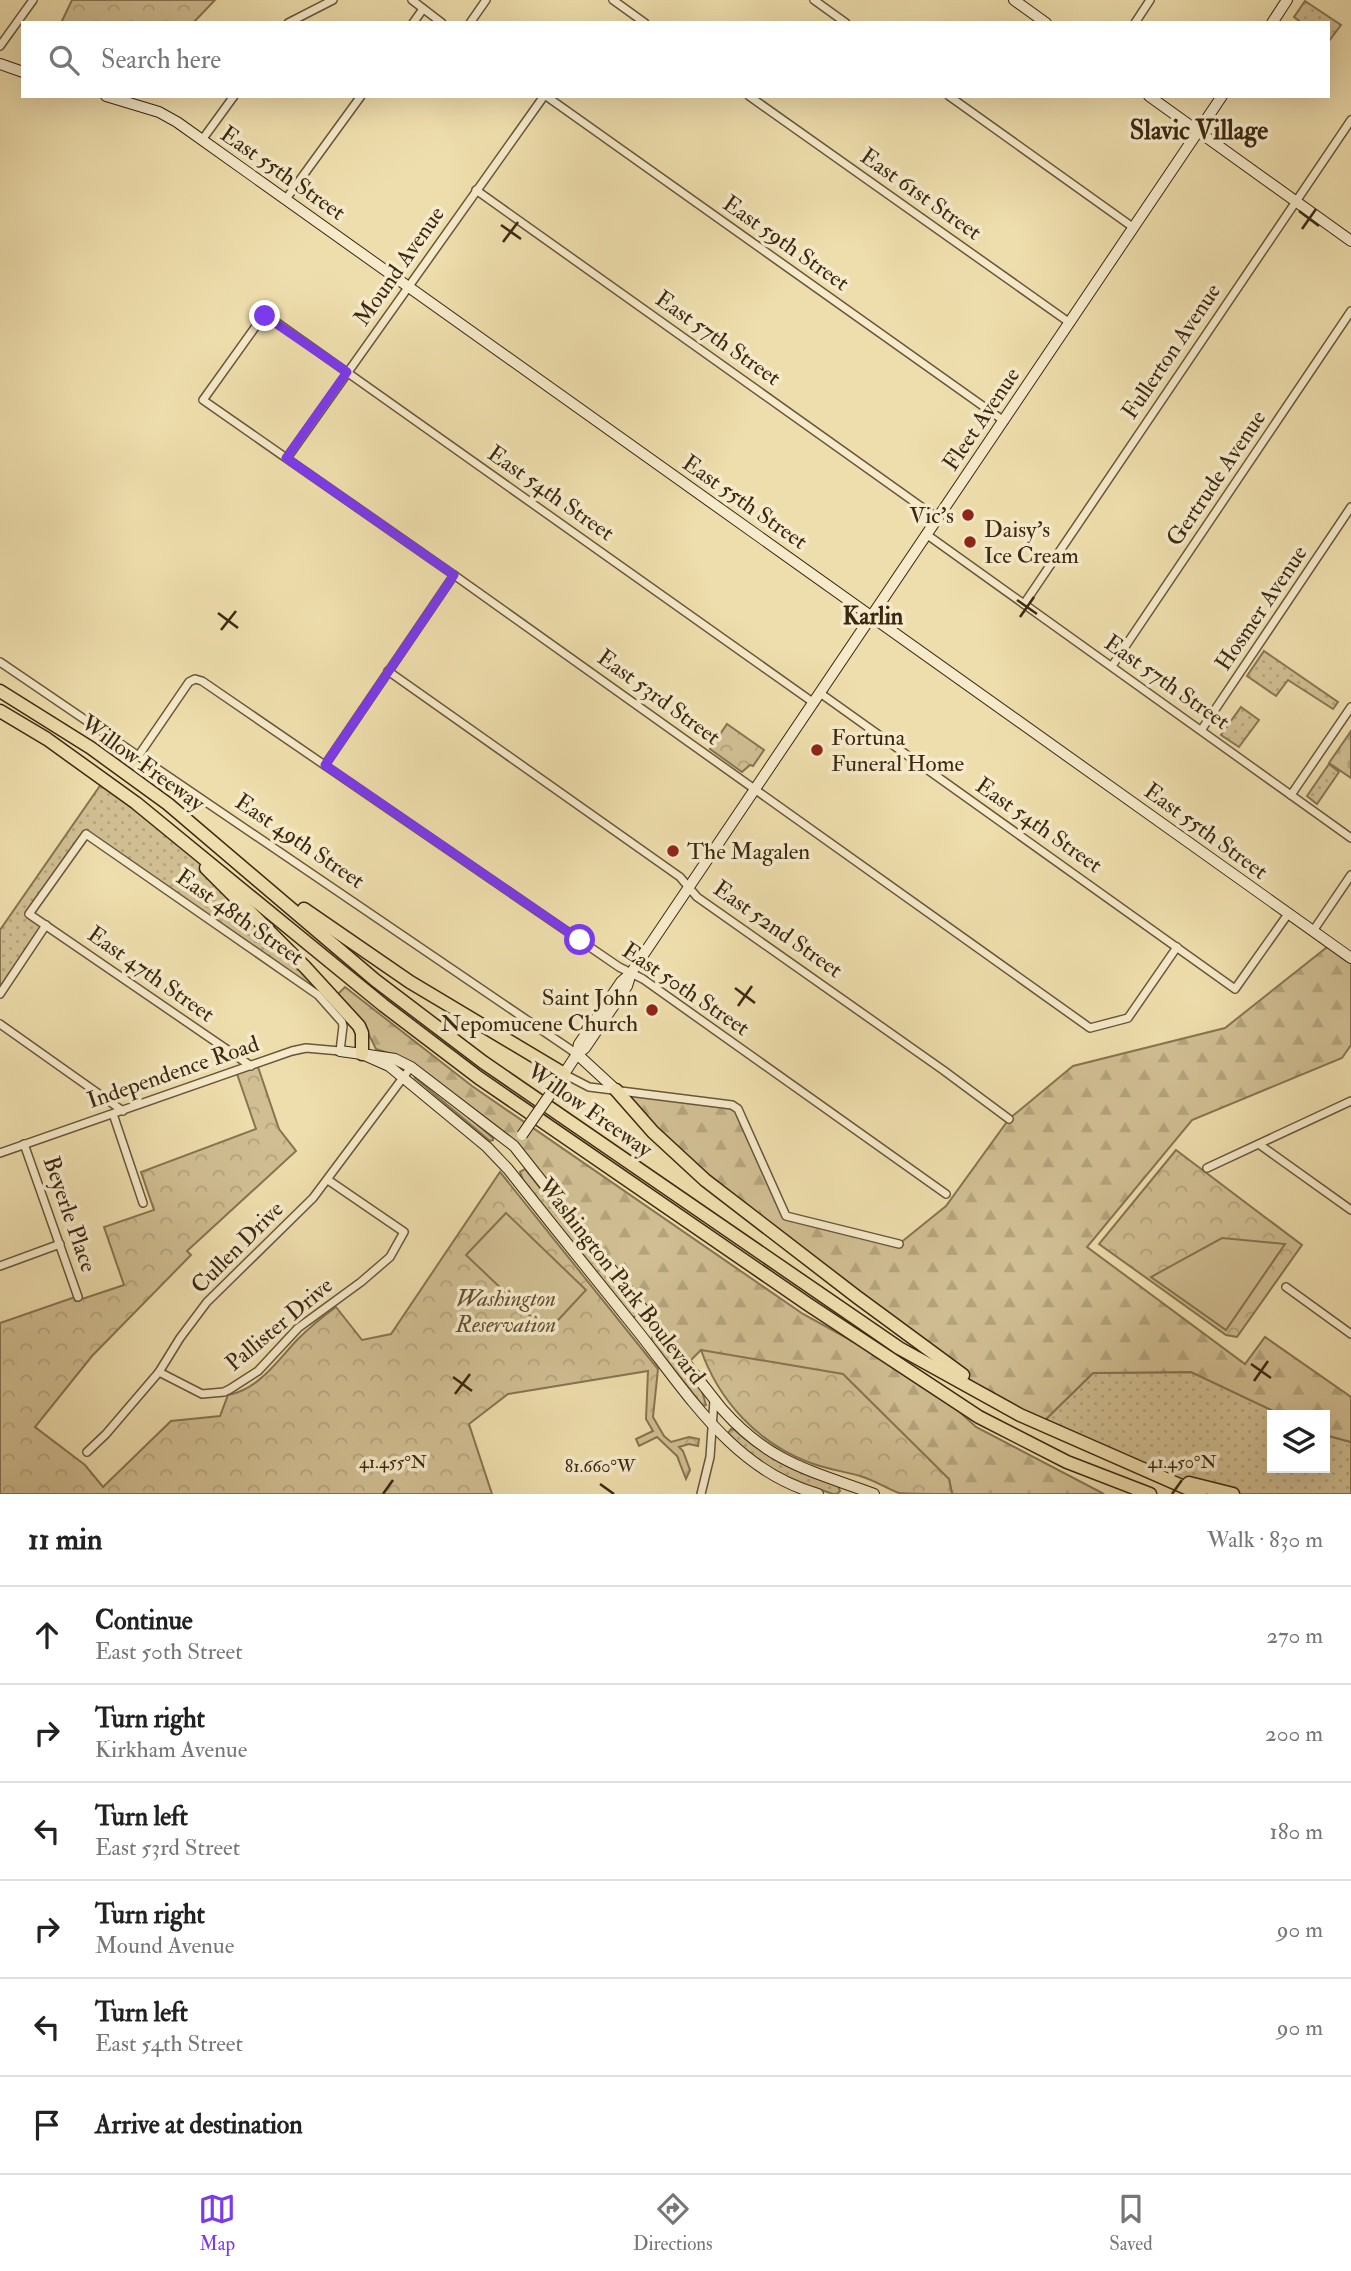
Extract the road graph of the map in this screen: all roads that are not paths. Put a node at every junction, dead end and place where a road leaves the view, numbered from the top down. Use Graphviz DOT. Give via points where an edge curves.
graph roads {
  1 [pos="33,0"];
  2 [pos="332,0"];
  3 [pos="412,0"];
  4 [pos="486,0"];
  5 [pos="613,0"];
  6 [pos="814,0"];
  7 [pos="1150,0"];
  8 [pos="1287,0"];
  9 [pos="1020,2"];
  10 [pos="626,4"];
  11 [pos="423,9"];
  12 [pos="292,21"];
  13 [pos="415,21"];
  14 [pos="439,21"];
  15 [pos="471,21"];
  16 [pos="643,21"];
  17 [pos="843,21"];
  18 [pos="1044,21"];
  19 [pos="1136,21"];
  20 [pos="1273,21"];
  21 [pos="0,46"];
  22 [pos="0,64"];
  23 [pos="21,71"];
  24 [pos="113,98"];
  25 [pos="233,98"];
  26 [pos="359,98"];
  27 [pos="544,98"];
  28 [pos="548,98"];
  29 [pos="752,98"];
  30 [pos="952,98"];
  31 [pos="1152,98"];
  32 [pos="1221,98"];
  33 [pos="1351,120"];
  34 [pos="1198,132"];
  35 [pos="202,140"];
  36 [pos="476,190"];
  37 [pos="286,199"];
  38 [pos="1296,201"];
  39 [pos="1134,228"];
  40 [pos="1351,241"];
  41 [pos="408,286"];
  42 [pos="1351,311"];
  43 [pos="1070,323"];
  44 [pos="347,372"];
  45 [pos="203,400"];
  46 [pos="1004,421"];
  47 [pos="286,458"];
  48 [pos="1351,507"];
  49 [pos="937,518"];
  50 [pos="926,534"];
  51 [pos="454,575"];
  52 [pos="1024,604"];
  53 [pos="872,616"];
  54 [pos="0,662"];
  55 [pos="1112,666"];
  56 [pos="388,671"];
  57 [pos="0,691"];
  58 [pos="820,693"];
  59 [pos="814,703"];
  60 [pos="1351,707"];
  61 [pos="0,711"];
  62 [pos="1202,729"];
  63 [pos="139,755"];
  64 [pos="325,765"];
  65 [pos="755,790"];
  66 [pos="1291,795"];
  67 [pos="86,834"];
  68 [pos="174,835"];
  69 [pos="1351,838"];
  70 [pos="247,871"];
  71 [pos="1351,875"];
  72 [pos="689,887"];
  73 [pos="1288,914"];
  74 [pos="46,925"];
  75 [pos="1313,931"];
  76 [pos="1177,947"];
  77 [pos="1351,958"];
  78 [pos="631,973"];
  79 [pos="0,994"];
  80 [pos="0,1024"];
  81 [pos="340,1051"];
  82 [pos="362,1054"];
  83 [pos="577,1054"];
  84 [pos="251,1066"];
  85 [pos="411,1067"];
  86 [pos="403,1077"];
  87 [pos="561,1078"];
  88 [pos="616,1090"];
  89 [pos="1351,1101"];
  90 [pos="123,1111"];
  91 [pos="113,1114"];
  92 [pos="1009,1119"];
  93 [pos="24,1144"];
  94 [pos="1260,1144"];
  95 [pos="514,1146"];
  96 [pos="0,1153"];
  97 [pos="500,1159"];
  98 [pos="1208,1168"];
  99 [pos="328,1180"];
  100 [pos="946,1194"];
  101 [pos="143,1203"];
  102 [pos="1351,1209"];
  103 [pos="60,1244"];
  104 [pos="899,1244"];
  105 [pos="0,1266"];
  106 [pos="1286,1287"];
  107 [pos="78,1297"];
  108 [pos="1351,1334"];
  109 [pos="159,1372"];
  110 [pos="714,1399"];
  111 [pos="1020,1415"];
  112 [pos="713,1427"];
  113 [pos="87,1452"];
  114 [pos="1067,1462"];
  115 [pos="1144,1471"];
  116 [pos="851,1490"];
  117 [pos="813,1493"];
  118 [pos="701,1494"];
  119 [pos="795,1494"];
  120 [pos="874,1494"];
  121 [pos="1124,1494"];
  122 [pos="1150,1494"];
  123 [pos="1200,1494"];
  124 [pos="1233,1494"];
  1 -- 21 [label="street"];
  2 -- 12 [label="street"];
  3 -- 11 [label="street"];
  4 -- 15 [label="street"];
  5 -- 10 [label="street"];
  6 -- 17 [label="street"];
  7 -- 19 [label="street"];
  8 -- 20 [label="street"];
  9 -- 18 [label="street"];
  10 -- 16 [label="street"];
  11 -- 13 [label="street"];
  11 -- 14 [label="street"];
  22 -- 23 [label="street"];
  24 -- 35 [label="street, East 55th Street" via="159,112"];
  25 -- 35 [label="street"];
  26 -- 37 [label="street"];
  27 -- 36 [label="street, Mound Avenue"];
  28 -- 46 [label="street, East 59th Street"];
  29 -- 43 [label="street, East 61st Street"];
  30 -- 39 [label="street"];
  31 -- 34 [label="street"];
  32 -- 34 [label="street, Fleet Avenue"];
  33 -- 38 [label="street, Fullerton Avenue"];
  34 -- 38 [label="street"];
  34 -- 39 [label="street, Fleet Avenue"];
  35 -- 37 [label="street, East 55th Street"];
  36 -- 41 [label="street, Mound Avenue"];
  36 -- 49 [label="street, East 57th Street"];
  37 -- 41 [label="street, East 55th Street"];
  38 -- 40 [label="street"];
  38 -- 52 [label="street, Fullerton Avenue"];
  39 -- 43 [label="street, Fleet Avenue"];
  41 -- 44 [label="street, Mound Avenue"];
  41 -- 53 [label="street, East 55th Street"];
  42 -- 55 [label="street, Gertrude Avenue"];
  43 -- 46 [label="street, Fleet Avenue"];
  44 -- 45 [label="street, East 54th Street" via="265,316"];
  44 -- 47 [label="street, Mound Avenue"];
  44 -- 59 [label="street, East 54th Street"];
  45 -- 47 [label="street, East 53rd Street"];
  46 -- 49 [label="street, Fleet Avenue"];
  47 -- 51 [label="street, East 53rd Street"];
  48 -- 62 [label="street, Hosmer Avenue"];
  49 -- 50 [label="street, Fleet Avenue"];
  50 -- 52 [label="street, East 57th Street"];
  50 -- 53 [label="street, Fleet Avenue"];
  51 -- 56 [label="street"];
  51 -- 65 [label="street, East 53rd Street"];
  52 -- 55 [label="street, East 57th Street"];
  53 -- 58 [label="street, Fleet Avenue"];
  53 -- 73 [label="street, East 55th Street"];
  54 -- 63 [label="street, East 49th Street"];
  55 -- 62 [label="street, East 57th Street"];
  56 -- 64 [label="street"];
  56 -- 72 [label="street, East 52nd Street"];
  57 -- 70 [label="highway, Willow Freeway" via="168,804"];
  58 -- 59 [label="street, Fleet Avenue"];
  58 -- 76 [label="street, East 54th Street"];
  59 -- 65 [label="street, Fleet Avenue"];
  60 -- 66 [label="street"];
  61 -- 68 [label="highway, Willow Freeway" via="47,739"];
  62 -- 66 [label="street, East 57th Street"];
  63 -- 64 [label="street, East 50th Street" via="195,679"];
  63 -- 83 [label="street, East 49th Street"];
  64 -- 78 [label="street, East 50th Street"];
  65 -- 72 [label="street, Fleet Avenue"];
  65 -- 76 [label="street, East 53rd Street" via="1090,1028 1128,1018"];
  66 -- 69 [label="street, East 57th Street"];
  67 -- 74 [label="street, East 47th Street" via="29,914"];
  67 -- 81 [label="street, East 48th Street" via="318,995 342,1021"];
  68 -- 82 [label="highway" via="359,1026"];
  68 -- 114 [label="highway, Willow Freeway" via="479,1078 874,1348 979,1416"];
  70 -- 87 [label="highway"];
  70 -- 111 [label="highway, Willow Freeway" via="375,980 483,1062 899,1348"];
  71 -- 75 [label="street"];
  72 -- 78 [label="street, Fleet Avenue"];
  72 -- 92 [label="street, East 52nd Street"];
  73 -- 75 [label="street, East 55th Street"];
  73 -- 76 [label="street, East 54th Street" via="1235,989"];
  74 -- 79 [label="street"];
  74 -- 84 [label="street, East 47th Street"];
  75 -- 77 [label="street, East 55th Street"];
  78 -- 83 [label="street, Fleet Avenue" via="579,1044"];
  78 -- 100 [label="street, East 50th Street"];
  80 -- 90 [label="street"];
  81 -- 82 [label="street, Independence Road"];
  81 -- 84 [label="street, Independence Road" via="299,1050"];
  82 -- 85 [label="street, Independence Road"];
  82 -- 86 [label="street, Independence Road"];
  83 -- 87 [label="street, Fleet Avenue"];
  83 -- 88 [label="street"];
  84 -- 90 [label="street, Independence Road"];
  85 -- 86 [label="street, Cullen Drive"];
  85 -- 95 [label="street, Washington Park Boulevard"];
  86 -- 97 [label="street, Washington Park Boulevard"];
  86 -- 99 [label="street, Cullen Drive"];
  87 -- 88 [label="street"];
  87 -- 95 [label="street, Fleet Avenue, bridge"];
  88 -- 104 [label="street" via="732,1105 738,1109 786,1216"];
  88 -- 111 [label="highway" via="705,1180"];
  89 -- 94 [label="street"];
  90 -- 91 [label="street, Independence Road"];
  91 -- 93 [label="street, Independence Road"];
  91 -- 101 [label="street"];
  93 -- 96 [label="street, Independence Road"];
  93 -- 103 [label="street, Beyerle Place"];
  94 -- 98 [label="street"];
  94 -- 102 [label="street"];
  95 -- 97 [label="street, Fleet Avenue"];
  95 -- 110 [label="street, Washington Park Boulevard"];
  97 -- 112 [label="street, Washington Park Boulevard"];
  99 -- 109 [label="street, Cullen Drive" via="207,1302"];
  99 -- 109 [label="street, Pallister Drive" via="404,1232 390,1257 298,1328 252,1376 224,1392 202,1394"];
  103 -- 105 [label="street"];
  103 -- 107 [label="street, Beyerle Place"];
  106 -- 108 [label="street"];
  109 -- 113 [label="street, Cullen Drive"];
  110 -- 112 [label="street, Washington Park Boulevard"];
  110 -- 116 [label="street, Washington Park Boulevard" via="776,1456"];
  111 -- 115 [label="highway, Willow Freeway"];
  112 -- 117 [label="street, Washington Park Boulevard" via="755,1464"];
  112 -- 118 [label="street, Washington Park Boulevard"];
  114 -- 121 [label="highway"];
  114 -- 122 [label="highway, Willow Freeway"];
  115 -- 123 [label="highway, Willow Freeway"];
  115 -- 124 [label="highway"];
  116 -- 120 [label="street, Washington Park Boulevard"];
  117 -- 119 [label="street, Washington Park Boulevard"];
}
